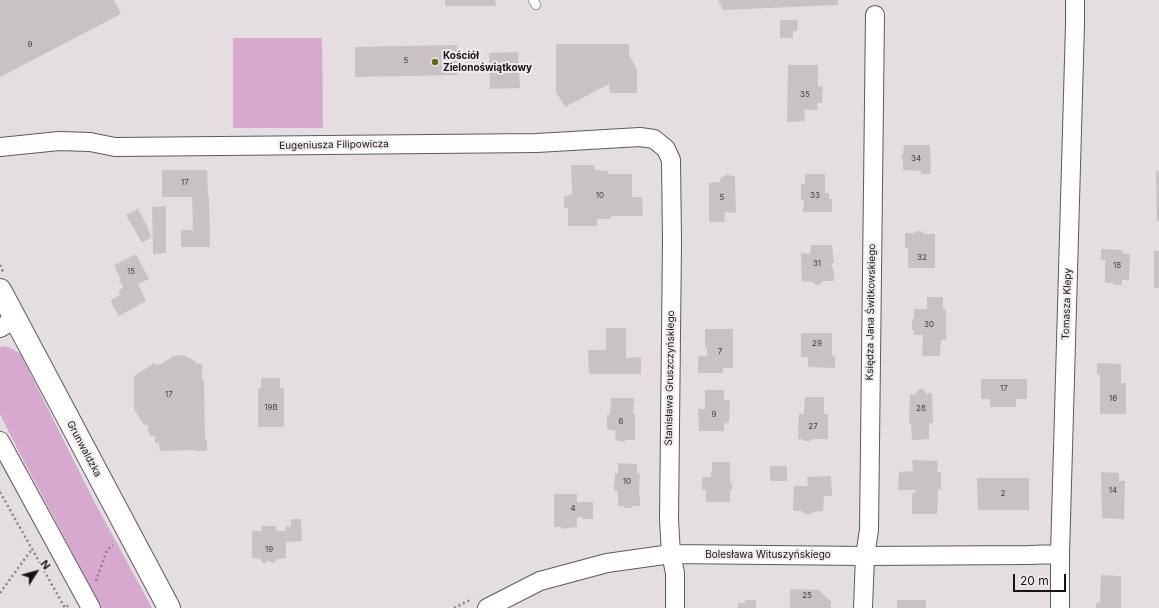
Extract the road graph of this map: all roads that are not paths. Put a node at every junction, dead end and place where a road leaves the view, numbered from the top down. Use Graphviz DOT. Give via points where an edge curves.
graph roads {
  1 [pos="1075,0"];
  2 [pos="875,15"];
  3 [pos="0,148"];
  4 [pos="666,149"];
  5 [pos="0,290"];
  6 [pos="8,324"];
  7 [pos="0,440"];
  8 [pos="671,554"];
  9 [pos="1060,554"];
  10 [pos="865,556"];
  11 [pos="480,603"];
  12 [pos="91,608"];
  13 [pos="169,608"];
  14 [pos="675,608"];
  15 [pos="863,608"];
  16 [pos="1060,608"];
  1 -- 9 [label="street, Tomasza Klepy"];
  2 -- 10 [label="street, Księdza Jana Świtkowskiego" via="869,530"];
  3 -- 4 [label="street, Eugeniusza Filipowicza" via="58,141 131,147 537,143 640,137 654,139"];
  4 -- 8 [label="street, Stanisława Gruszczyńskiego" via="671,160"];
  5 -- 6 [label="street, Grunwaldzka"];
  6 -- 13 [label="street, Grunwaldzka"];
  7 -- 12 [label="street"];
  8 -- 10 [label="street, Bolesława Wituszyńskiego"];
  8 -- 11 [label="street, Bolesława Wituszyńskiego" via="607,563 540,581"];
  8 -- 14 [label="street, Stanisława Gruszczyńskiego" via="675,573"];
  9 -- 10 [label="street, Bolesława Wituszyńskiego"];
  9 -- 16 [label="street, Tomasza Klepy"];
  10 -- 15 [label="street, Księdza Jana Świtkowskiego"];
}
